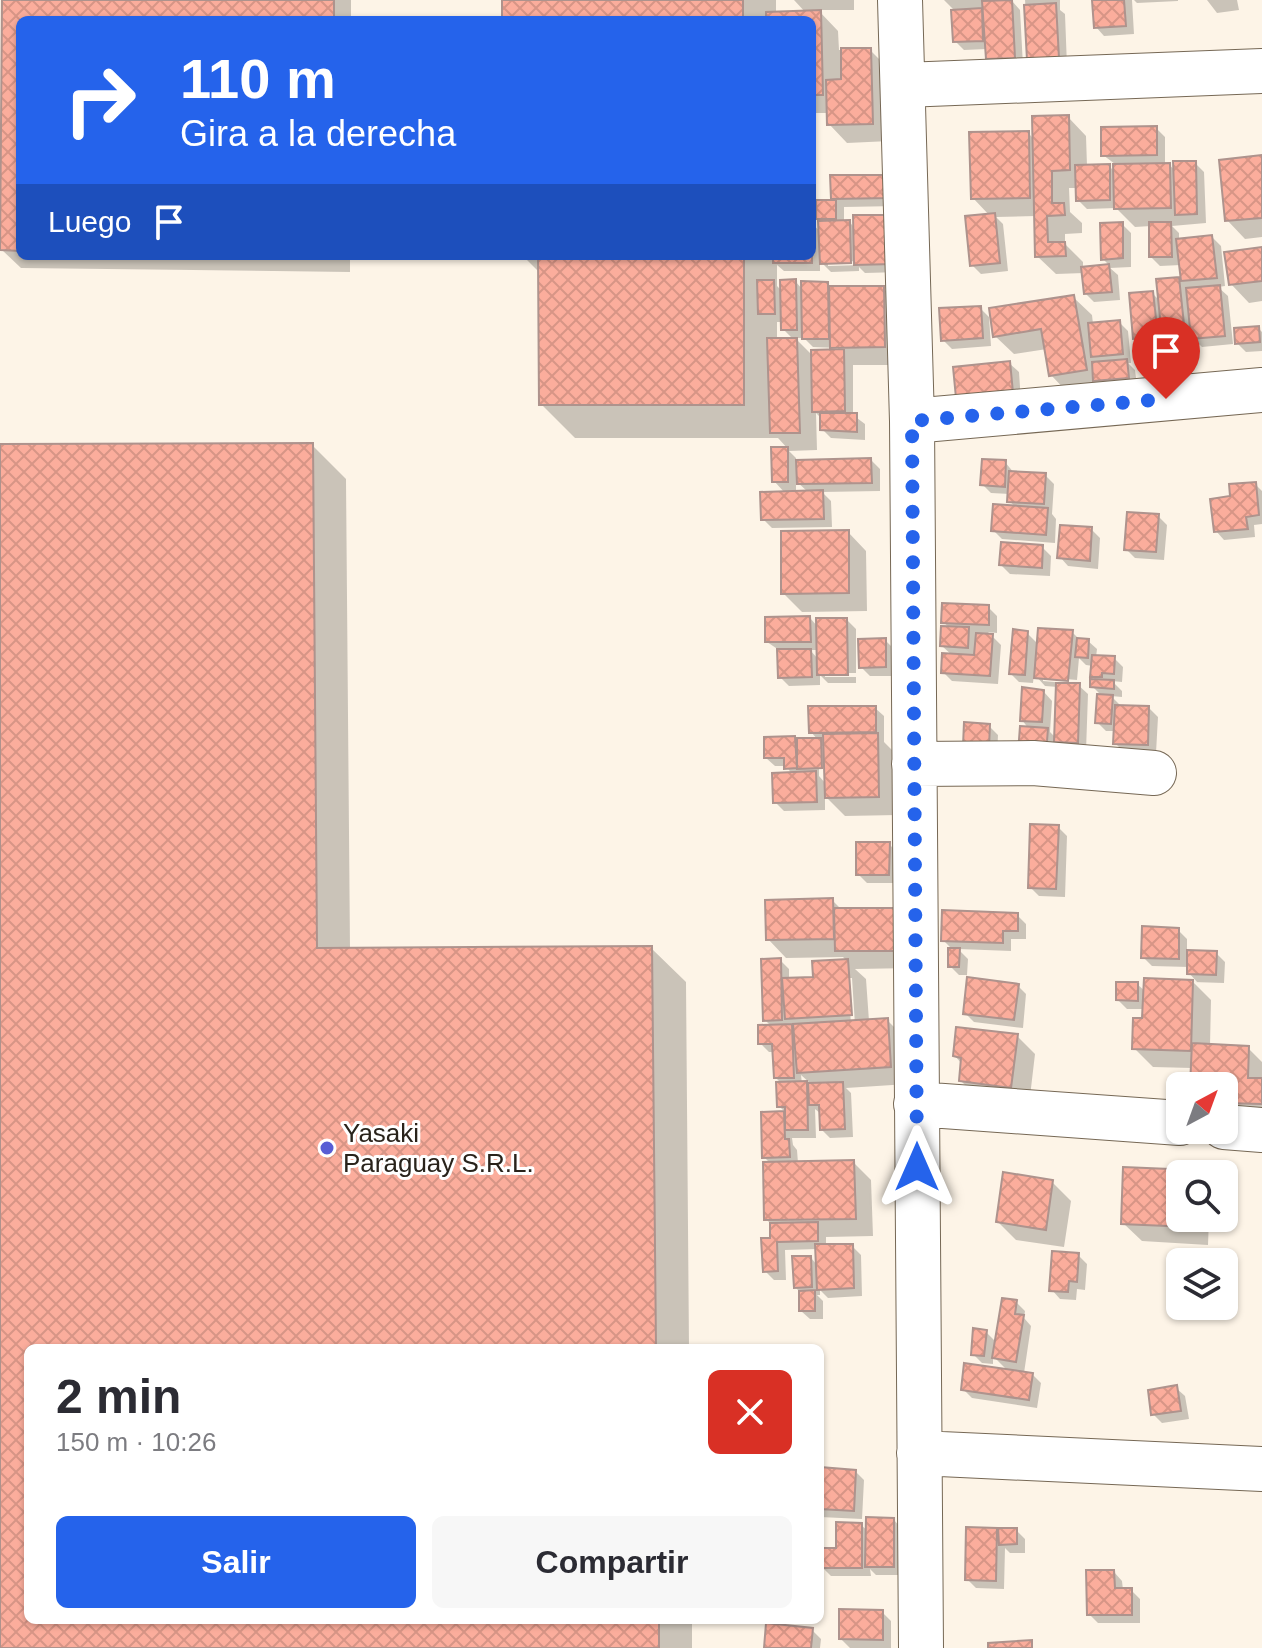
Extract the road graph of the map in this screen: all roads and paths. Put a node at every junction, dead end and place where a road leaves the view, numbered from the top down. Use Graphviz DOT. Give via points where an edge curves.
graph roads {
  1 [pos="900,0"];
  2 [pos="1262,71"];
  3 [pos="904,85"];
  4 [pos="1262,390"];
  5 [pos="912,421"];
  6 [pos="914,764"];
  7 [pos="1154,773"];
  8 [pos="916,1104"];
  9 [pos="1166,1122"];
  10 [pos="1238,1128"];
  11 [pos="1262,1130"];
  12 [pos="919,1453"];
  13 [pos="1262,1469"];
  14 [pos="921,1648"];
  1 -- 3 [label="street"];
  2 -- 3 [label="street"];
  3 -- 5 [label="street"];
  4 -- 5 [label="street"];
  5 -- 6 [label="street"];
  6 -- 7 [label="street" via="1033,763"];
  6 -- 8 [label="street"];
  8 -- 9 [label="street"];
  8 -- 12 [label="street"];
  10 -- 11 [label="street"];
  12 -- 13 [label="street"];
  12 -- 14 [label="street"];
}
